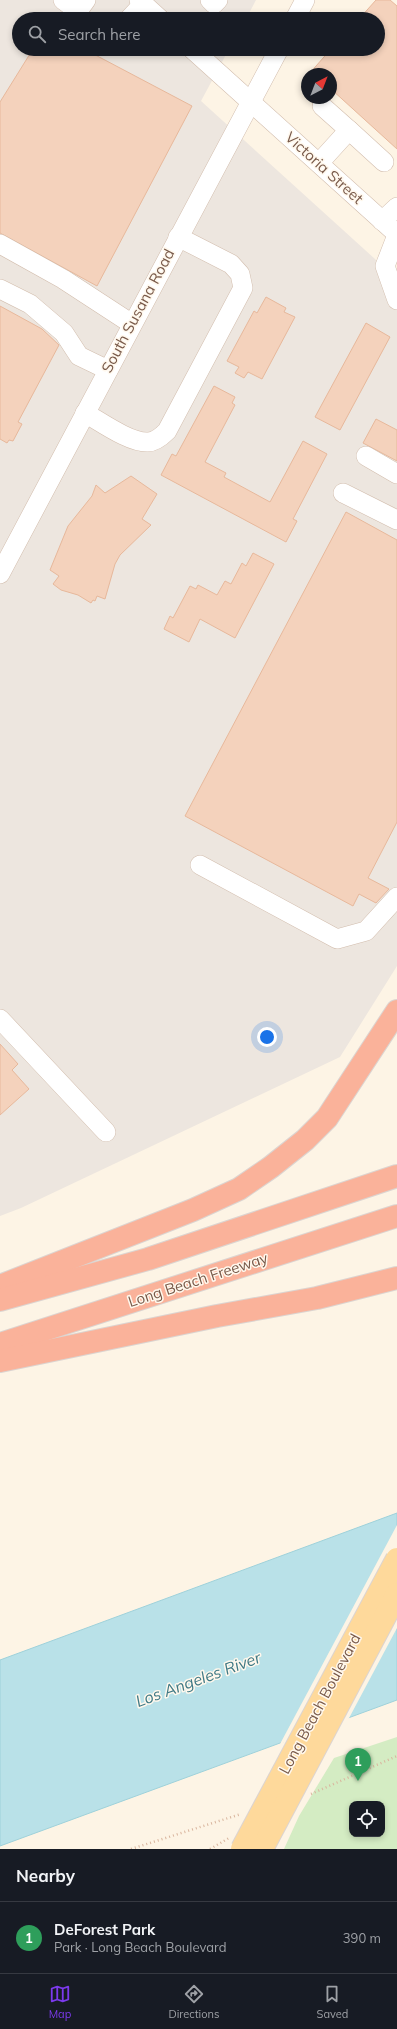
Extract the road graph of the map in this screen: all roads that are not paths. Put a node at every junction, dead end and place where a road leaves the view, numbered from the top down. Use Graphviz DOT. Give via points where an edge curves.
graph roads {
  1 [pos="210,0"];
  2 [pos="218,0"];
  3 [pos="305,0"];
  4 [pos="141,2"];
  5 [pos="134,12"];
  6 [pos="152,12"];
  7 [pos="299,12"];
  8 [pos="200,56"];
  9 [pos="274,56"];
  10 [pos="250,102"];
  11 [pos="322,106"];
  12 [pos="349,130"];
  13 [pos="384,162"];
  14 [pos="319,163"];
  15 [pos="397,207"];
  16 [pos="382,221"];
  17 [pos="397,235"];
  18 [pos="178,237"];
  19 [pos="0,244"];
  20 [pos="0,289"];
  21 [pos="397,300"];
  22 [pos="132,324"];
  23 [pos="108,370"];
  24 [pos="84,413"];
  25 [pos="366,456"];
  26 [pos="397,474"];
  27 [pos="343,493"];
  28 [pos="397,520"];
  29 [pos="0,574"];
  30 [pos="200,865"];
  31 [pos="397,897"];
  32 [pos="397,1011"];
  33 [pos="0,1019"];
  34 [pos="106,1132"];
  35 [pos="397,1176"];
  36 [pos="397,1216"];
  37 [pos="397,1278"];
  38 [pos="0,1286"];
  39 [pos="0,1300"];
  40 [pos="0,1344"];
  41 [pos="0,1360"];
  42 [pos="397,1559"];
  43 [pos="397,1594"];
  44 [pos="242,1849"];
  45 [pos="262,1849"];
  1 -- 2 [label="street" via="214,4"];
  3 -- 7 [label="street"];
  4 -- 5 [label="street"];
  4 -- 6 [label="street"];
  8 -- 10 [label="street, Victoria Street"];
  9 -- 10 [label="street, South Susana Road"];
  10 -- 14 [label="street, Victoria Street"];
  10 -- 18 [label="street, South Susana Road"];
  11 -- 12 [label="street"];
  12 -- 13 [label="street"];
  12 -- 14 [label="street"];
  14 -- 16 [label="street, Victoria Street"];
  15 -- 16 [label="street"];
  16 -- 17 [label="street, Victoria Street"];
  17 -- 21 [label="street" via="385,266"];
  18 -- 22 [label="street, South Susana Road"];
  18 -- 24 [label="street" via="231,264 240,274 243,288 219,334 161,438 149,442 130,438"];
  19 -- 22 [label="street" via="63,278"];
  20 -- 23 [label="street" via="30,304 64,334 79,356"];
  22 -- 23 [label="street, South Susana Road"];
  23 -- 24 [label="street, South Susana Road"];
  24 -- 29 [label="street, South Susana Road"];
  25 -- 26 [label="street"];
  27 -- 28 [label="street"];
  30 -- 31 [label="street" via="337,939 366,931"];
  32 -- 38 [label="highway" via="327,1118 272,1167 239,1188 193,1210"];
  33 -- 34 [label="street"];
  35 -- 39 [label="highway" via="148,1259"];
  36 -- 40 [label="highway, Long Beach Freeway"];
  37 -- 41 [label="highway" via="317,1298"];
  42 -- 44 [label="main road, Long Beach Boulevard, bridge"];
  43 -- 45 [label="main road, Long Beach Boulevard, bridge"];
}
